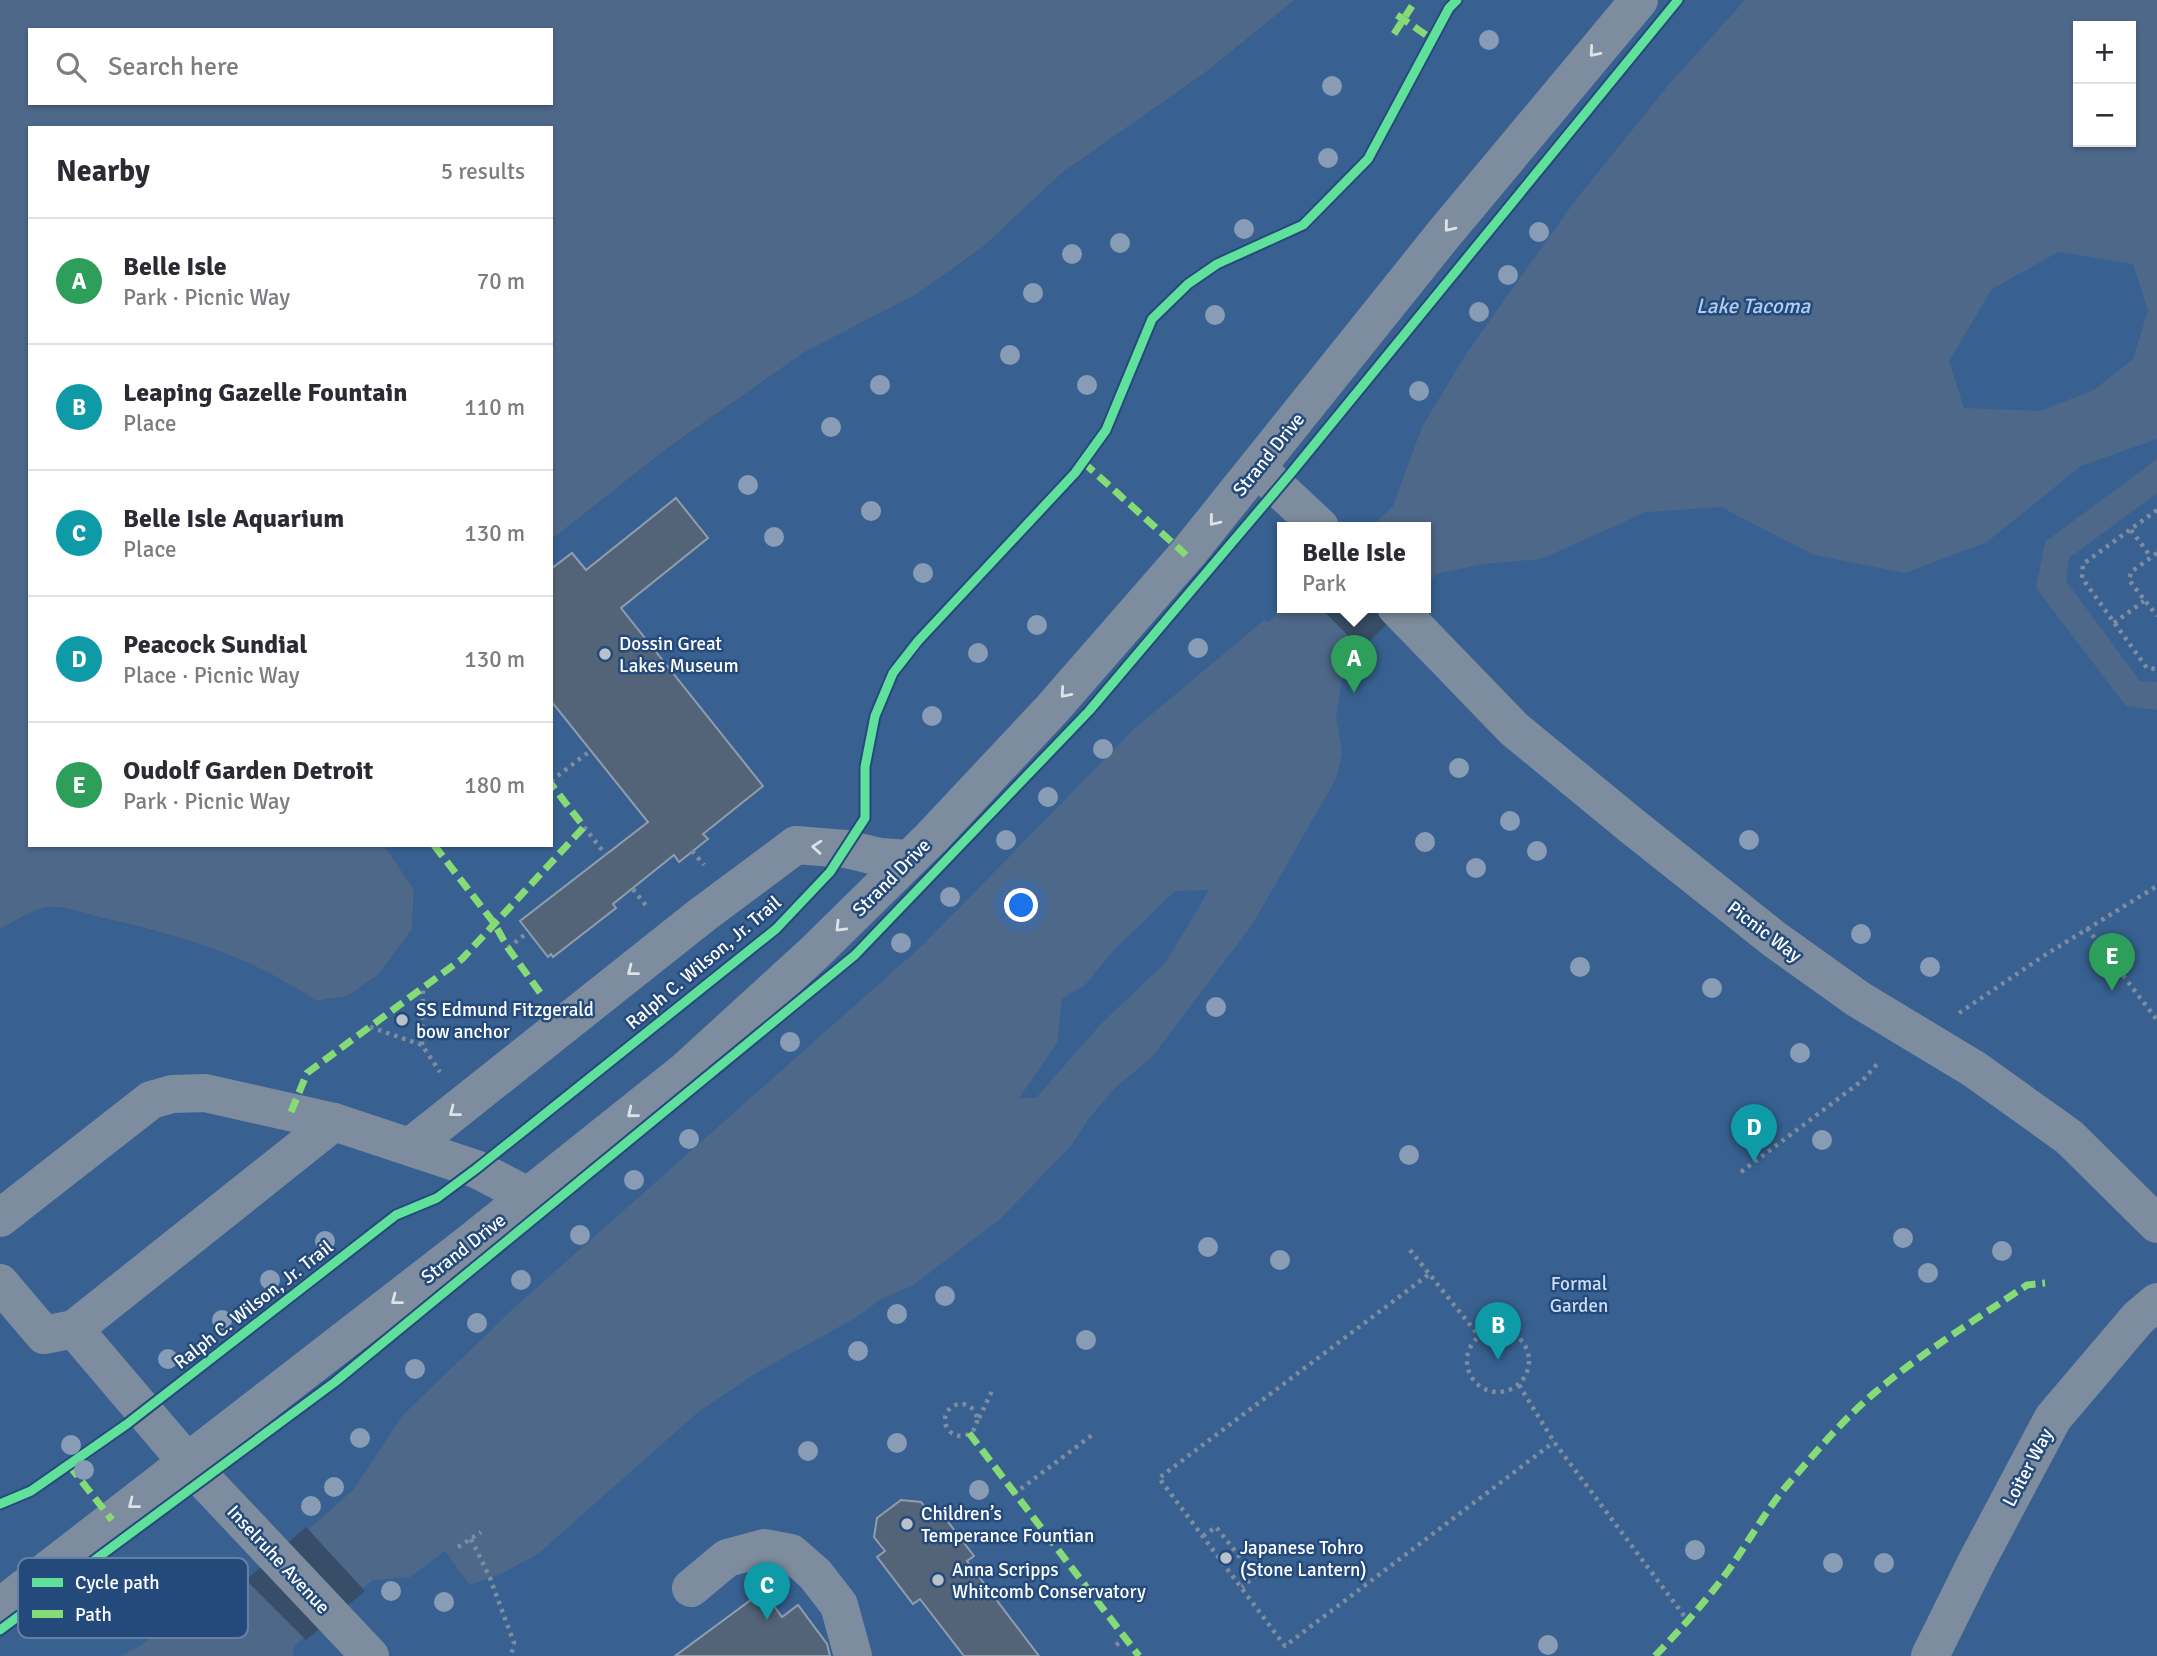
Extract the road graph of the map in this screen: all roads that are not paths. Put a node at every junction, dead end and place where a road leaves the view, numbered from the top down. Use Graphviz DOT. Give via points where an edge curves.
graph roads {
  1 [pos="1639,0"];
  2 [pos="1257,468"];
  3 [pos="1315,522"];
  4 [pos="1401,613"];
  5 [pos="909,859"];
  6 [pos="334,1122"];
  7 [pos="410,1147"];
  8 [pos="527,1196"];
  9 [pos="0,1218"];
  10 [pos="2157,1224"];
  11 [pos="0,1283"];
  12 [pos="2157,1302"];
  13 [pos="74,1329"];
  14 [pos="187,1462"];
  15 [pos="63,1558"];
  16 [pos="691,1588"];
  17 [pos="18,1593"];
  18 [pos="0,1607"];
  19 [pos="361,1646"];
  20 [pos="853,1656"];
  21 [pos="1930,1656"];
  1 -- 2 [label="street, Strand Drive, one-way"];
  2 -- 3 [label="street"];
  2 -- 5 [label="street, Strand Drive, one-way" via="1052,709"];
  4 -- 10 [label="street, Picnic Way" via="1514,729 1734,907 1858,999 1974,1069 2069,1137"];
  5 -- 7 [label="street, one-way" via="796,845"];
  5 -- 8 [label="street, Strand Drive, one-way" via="685,1070"];
  6 -- 7 [label="street"];
  6 -- 9 [label="street" via="205,1093 150,1100"];
  6 -- 13 [label="street"];
  7 -- 8 [label="street" via="476,1169"];
  8 -- 14 [label="street, Strand Drive, one-way"];
  11 -- 13 [label="street" via="44,1335"];
  12 -- 21 [label="street, Loiter Way" via="2053,1418"];
  13 -- 14 [label="street, Inselruhe Avenue"];
  14 -- 15 [label="street, Strand Drive, one-way"];
  14 -- 19 [label="street, Inselruhe Avenue"];
  16 -- 20 [label="street" via="727,1558 764,1548 791,1553 839,1605"];
  17 -- 18 [label="street, Strand Drive, one-way"];
}
